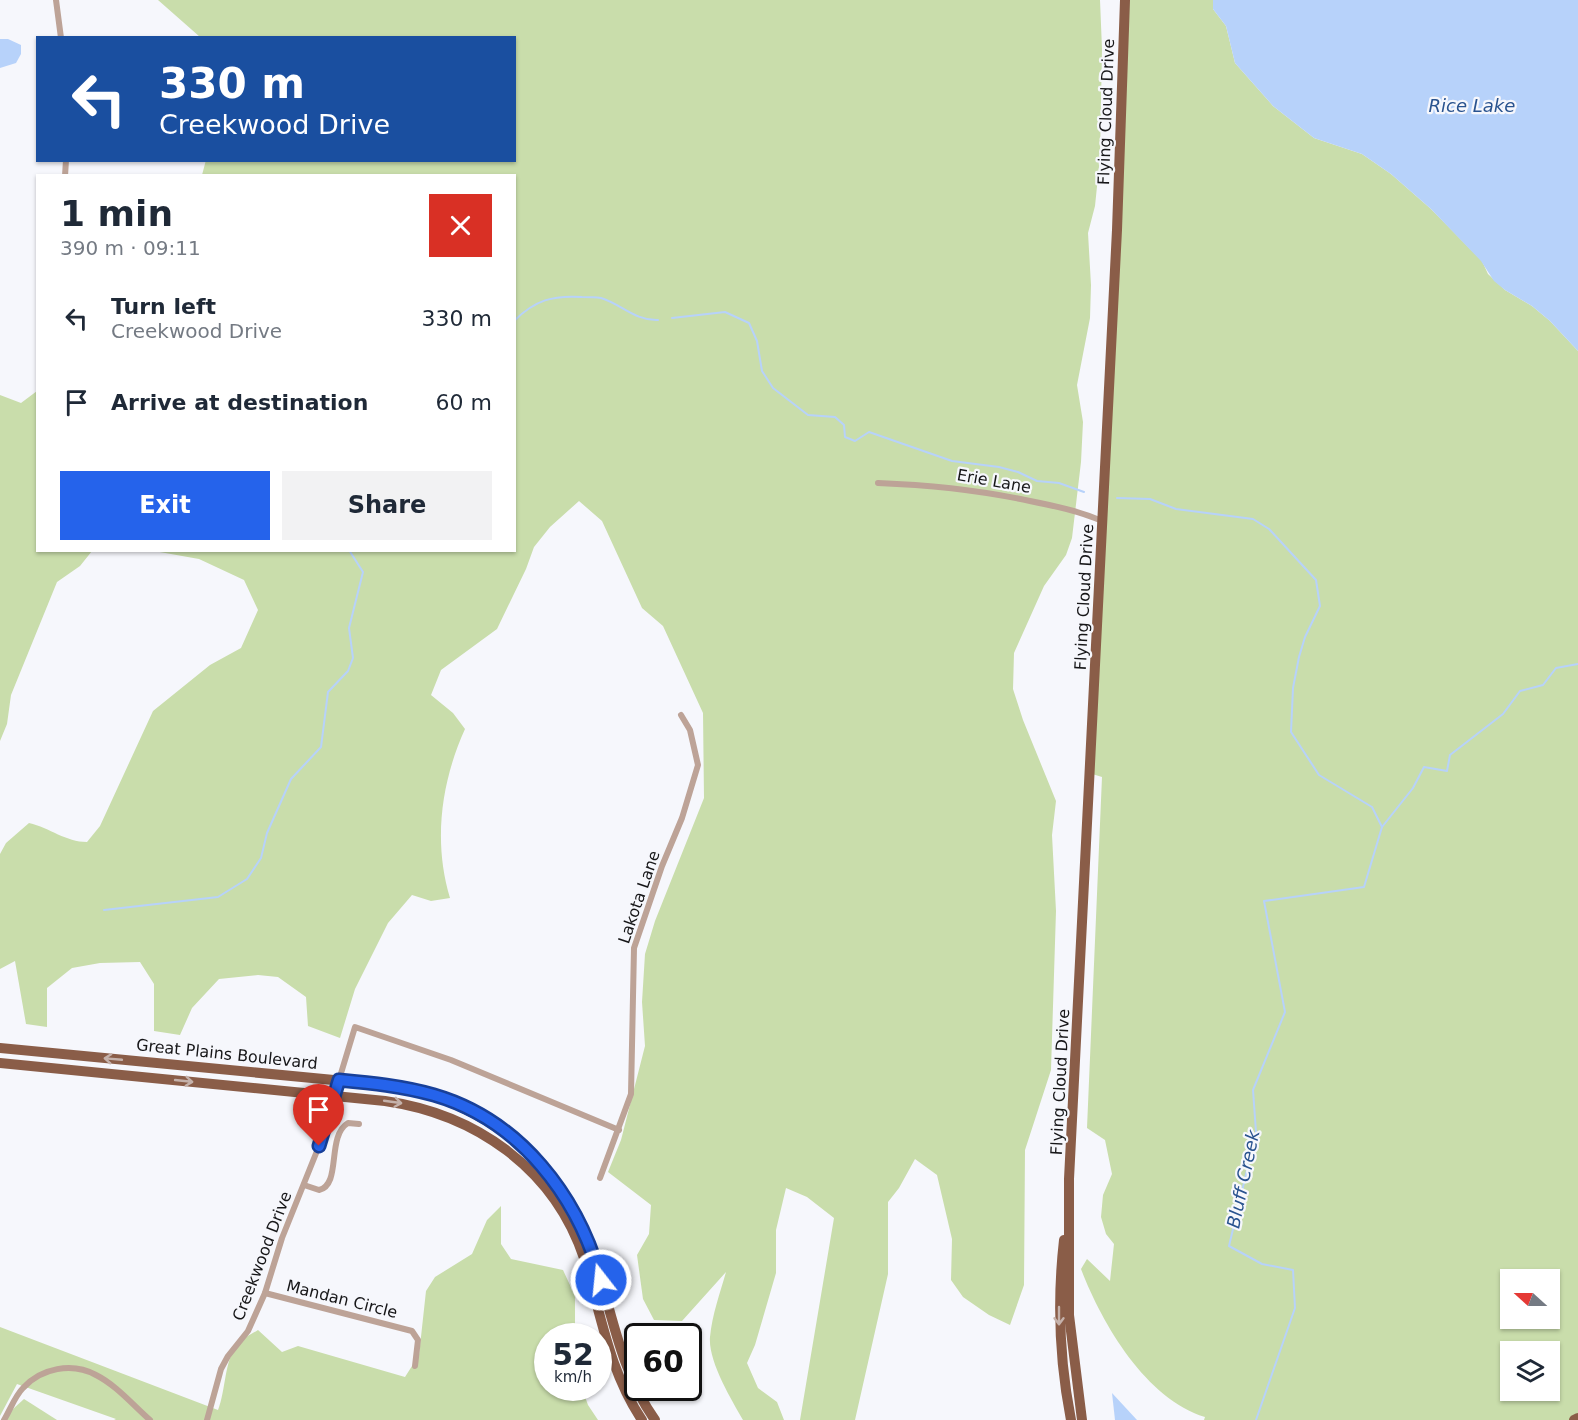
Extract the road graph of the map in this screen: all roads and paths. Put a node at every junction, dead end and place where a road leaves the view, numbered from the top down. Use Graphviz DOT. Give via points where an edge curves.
graph roads {
  1 [pos="56,0"];
  2 [pos="1125,0"];
  3 [pos="61,36"];
  4 [pos="878,483"];
  5 [pos="1103,521"];
  6 [pos="681,715"];
  7 [pos="0,1048"];
  8 [pos="0,1063"];
  9 [pos="339,1080"];
  10 [pos="334,1096"];
  11 [pos="359,1124"];
  12 [pos="619,1130"];
  13 [pos="600,1178"];
  14 [pos="304,1185"];
  15 [pos="1069,1195"];
  16 [pos="265,1293"];
  17 [pos="415,1366"];
  18 [pos="1578,1418"];
  19 [pos="4,1420"];
  20 [pos="150,1420"];
  21 [pos="207,1420"];
  22 [pos="642,1420"];
  23 [pos="655,1420"];
  24 [pos="1071,1420"];
  25 [pos="1084,1420"];
  26 [pos="1574,1420"];
  1 -- 3 [label="street"];
  2 -- 5 [label="main road, Flying Cloud Drive"];
  4 -- 5 [label="street, Erie Lane" via="984,492"];
  5 -- 15 [label="main road, Flying Cloud Drive"];
  6 -- 12 [label="street, Lakota Lane" via="690,730 698,765 634,948 633,1078"];
  9 -- 7 [label="main road, Great Plains Boulevard, one-way"];
  8 -- 10 [label="main road, Great Plains Boulevard, one-way"];
  9 -- 10 [label="street, Creekwood Drive"];
  9 -- 12 [label="street, Creekwood Drive" via="354,1027 451,1060"];
  9 -- 23 [label="main road, Great Plains Boulevard" via="396,1086 442,1098 501,1129 540,1162 584,1228 625,1365"];
  10 -- 14 [label="street, Creekwood Drive"];
  10 -- 22 [label="main road, Great Plains Boulevard, one-way" via="435,1111 487,1135 522,1162 556,1202 575,1235 612,1360"];
  11 -- 14 [label="street" via="342,1127 328,1186 320,1190"];
  12 -- 13 [label="street, Lakota Lane"];
  14 -- 16 [label="street, Creekwood Drive"];
  15 -- 24 [label="main road, Flying Cloud Drive, one-way" via="1059,1319"];
  15 -- 25 [label="main road, Flying Cloud Drive" via="1070,1315"];
  16 -- 17 [label="street, Mandan Circle" via="412,1330 418,1340"];
  16 -- 21 [label="street, Creekwood Drive" via="248,1330 221,1369"];
  18 -- 26 [label="main road"];
  19 -- 20 [label="street" via="21,1389 31,1380 42,1372 63,1369 96,1375"];
}
